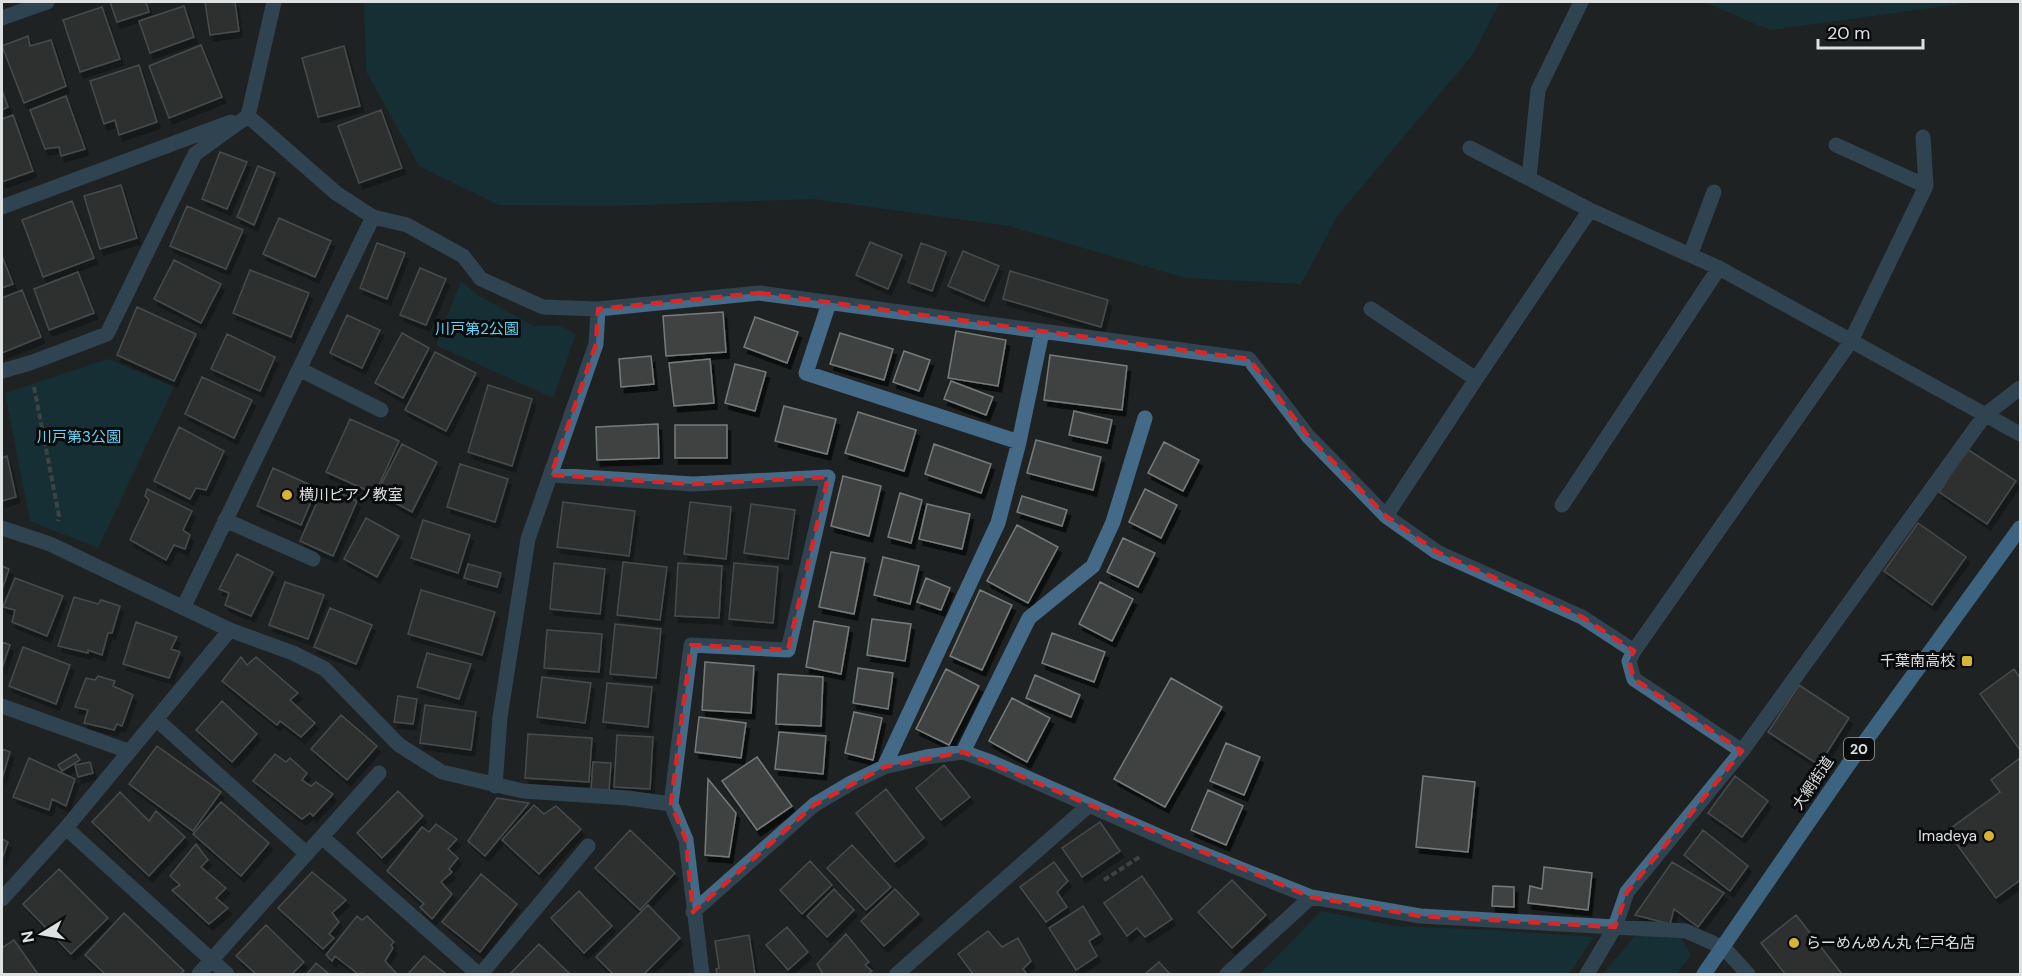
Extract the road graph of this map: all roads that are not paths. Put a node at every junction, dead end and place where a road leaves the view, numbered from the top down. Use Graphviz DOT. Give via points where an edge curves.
graph roads {
  1 [pos="47,2"];
  2 [pos="274,2"];
  3 [pos="1581,2"];
  4 [pos="2,18"];
  5 [pos="248,116"];
  6 [pos="1923,136"];
  7 [pos="1836,145"];
  8 [pos="1470,148"];
  9 [pos="1529,178"];
  10 [pos="1926,186"];
  11 [pos="1714,192"];
  12 [pos="2,207"];
  13 [pos="1590,210"];
  14 [pos="373,217"];
  15 [pos="1691,253"];
  16 [pos="1719,268"];
  17 [pos="829,303"];
  18 [pos="598,309"];
  19 [pos="1371,309"];
  20 [pos="1042,332"];
  21 [pos="1851,341"];
  22 [pos="298,369"];
  23 [pos="2,371"];
  24 [pos="1476,378"];
  25 [pos="2020,388"];
  26 [pos="381,410"];
  27 [pos="1984,415"];
  28 [pos="1144,418"];
  29 [pos="2020,434"];
  30 [pos="1020,442"];
  31 [pos="551,476"];
  32 [pos="1562,505"];
  33 [pos="1386,516"];
  34 [pos="225,520"];
  35 [pos="2,528"];
  36 [pos="2020,528"];
  37 [pos="313,559"];
  38 [pos="183,608"];
  39 [pos="230,630"];
  40 [pos="1634,651"];
  41 [pos="2,706"];
  42 [pos="157,720"];
  43 [pos="128,751"];
  44 [pos="963,752"];
  45 [pos="1742,752"];
  46 [pos="884,767"];
  47 [pos="379,773"];
  48 [pos="495,786"];
  49 [pos="671,804"];
  50 [pos="1088,806"];
  51 [pos="66,828"];
  52 [pos="322,837"];
  53 [pos="588,846"];
  54 [pos="307,854"];
  55 [pos="1311,897"];
  56 [pos="2,899"];
  57 [pos="693,912"];
  58 [pos="1615,927"];
  59 [pos="1724,948"];
  60 [pos="211,960"];
  61 [pos="199,975"];
  62 [pos="227,975"];
  63 [pos="479,975"];
  64 [pos="702,975"];
  65 [pos="897,975"];
  66 [pos="1227,975"];
  67 [pos="1587,975"];
  68 [pos="1704,975"];
  69 [pos="1748,975"];
  1 -- 4 [label="street"];
  2 -- 5 [label="street"];
  3 -- 9 [label="street" via="1538,90"];
  5 -- 12 [label="street"];
  5 -- 14 [label="street" via="336,193"];
  5 -- 23 [label="street" via="195,154 107,334"];
  6 -- 10 [label="street"];
  7 -- 10 [label="street"];
  8 -- 9 [label="street"];
  9 -- 13 [label="street"];
  10 -- 21 [label="street"];
  11 -- 15 [label="street"];
  13 -- 15 [label="street"];
  13 -- 24 [label="street"];
  14 -- 18 [label="street" via="407,225 463,256 481,279 543,307"];
  14 -- 22 [label="street"];
  15 -- 16 [label="street"];
  16 -- 21 [label="street"];
  16 -- 32 [label="street"];
  17 -- 18 [label="street" via="759,293"];
  17 -- 20 [label="street"];
  17 -- 30 [label="street" via="806,374"];
  18 -- 31 [label="street" via="596,344"];
  19 -- 24 [label="street"];
  20 -- 30 [label="street"];
  20 -- 33 [label="street" via="1249,359 1308,436"];
  21 -- 27 [label="street"];
  21 -- 40 [label="street"];
  22 -- 26 [label="street"];
  22 -- 34 [label="street"];
  24 -- 33 [label="street"];
  25 -- 27 [label="street"];
  27 -- 29 [label="street"];
  27 -- 45 [label="street"];
  28 -- 44 [label="street" via="1113,522 1093,566 1029,618"];
  30 -- 46 [label="street" via="998,524"];
  31 -- 48 [label="street" via="528,539 500,717"];
  31 -- 49 [label="street" via="693,484 828,477 788,650 691,645"];
  33 -- 40 [label="street" via="1437,552 1582,617"];
  34 -- 37 [label="street"];
  34 -- 38 [label="street"];
  35 -- 38 [label="street" via="50,544"];
  36 -- 59 [label="main road, 大網街道 / 20" via="1848,765"];
  38 -- 39 [label="street"];
  39 -- 42 [label="street"];
  39 -- 48 [label="street" via="325,669 399,745 442,772"];
  40 -- 45 [label="street" via="1629,661 1634,679"];
  41 -- 43 [label="street"];
  42 -- 43 [label="street"];
  42 -- 54 [label="street"];
  43 -- 51 [label="street"];
  44 -- 46 [label="street"];
  44 -- 50 [label="street"];
  45 -- 58 [label="street" via="1628,892"];
  46 -- 57 [label="street" via="813,805"];
  47 -- 52 [label="street"];
  48 -- 49 [label="street"];
  49 -- 57 [label="street" via="686,840"];
  50 -- 55 [label="street"];
  50 -- 65 [label="street"];
  51 -- 56 [label="street"];
  51 -- 60 [label="street"];
  52 -- 54 [label="street"];
  52 -- 63 [label="street"];
  53 -- 63 [label="street"];
  54 -- 60 [label="street"];
  55 -- 58 [label="street" via="1420,916"];
  55 -- 66 [label="street"];
  57 -- 64 [label="street"];
  58 -- 59 [label="street" via="1686,931"];
  58 -- 67 [label="street"];
  59 -- 68 [label="main road, 大網街道 / 20"];
  59 -- 69 [label="street"];
  60 -- 61 [label="street"];
  60 -- 62 [label="street"];
}
